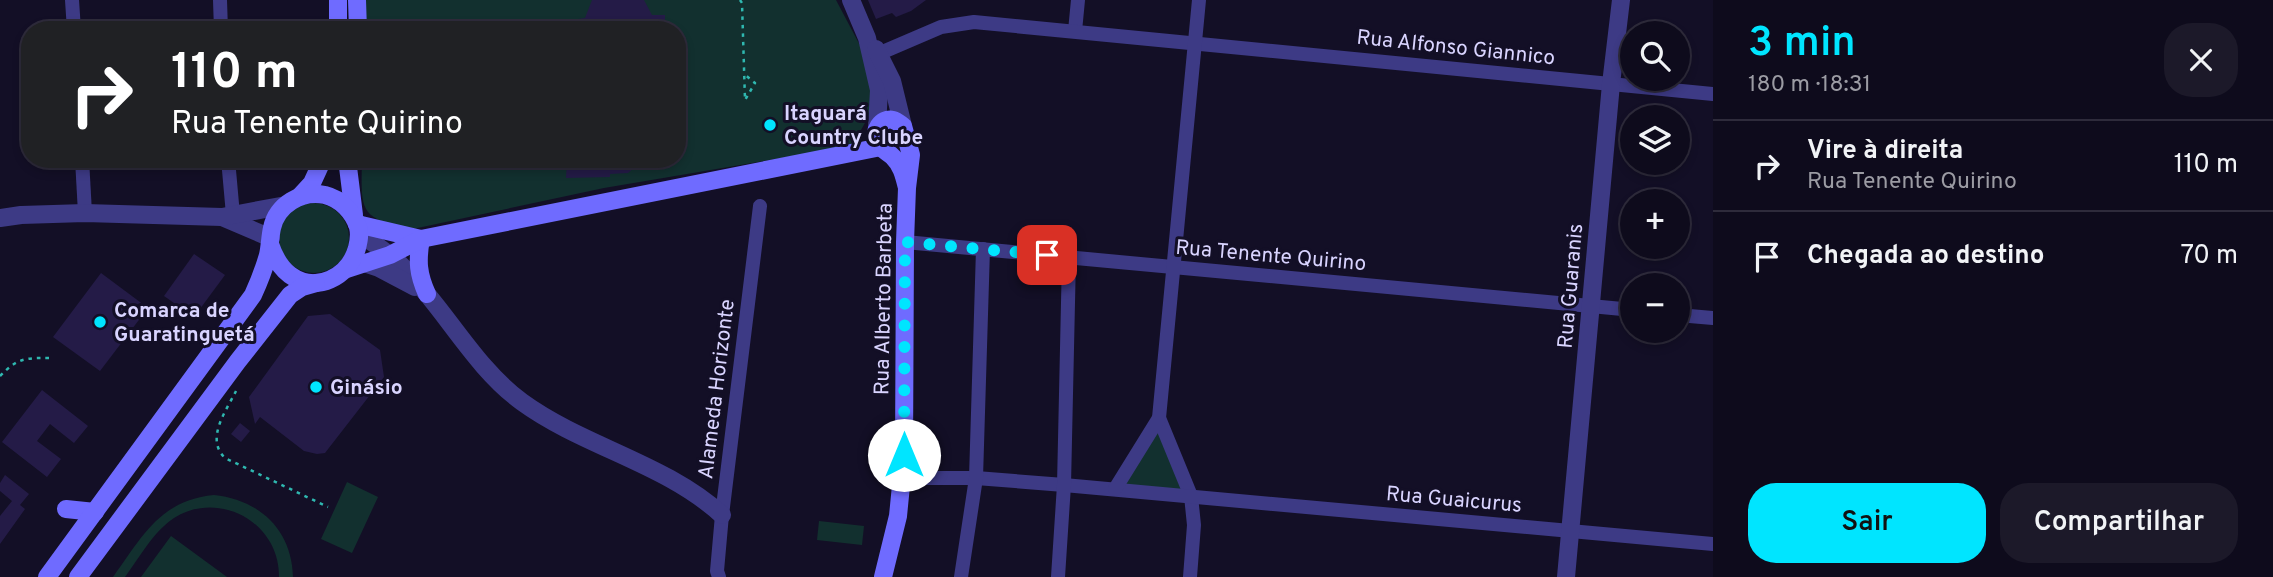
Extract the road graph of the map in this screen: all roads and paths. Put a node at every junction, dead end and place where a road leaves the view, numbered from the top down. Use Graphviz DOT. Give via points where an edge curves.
graph roads {
  1 [pos="72,0"];
  2 [pos="220,0"];
  3 [pos="338,0"];
  4 [pos="357,0"];
  5 [pos="740,0"];
  6 [pos="850,0"];
  7 [pos="1079,0"];
  8 [pos="1199,0"];
  9 [pos="1621,0"];
  10 [pos="73,21"];
  11 [pos="221,21"];
  12 [pos="338,21"];
  13 [pos="358,21"];
  14 [pos="1075,31"];
  15 [pos="1195,43"];
  16 [pos="875,55"];
  17 [pos="743,73"];
  18 [pos="1611,84"];
  19 [pos="1713,94"];
  20 [pos="877,127"];
  21 [pos="904,130"];
  22 [pos="881,148"];
  23 [pos="832,156"];
  24 [pos="82,168"];
  25 [pos="228,168"];
  26 [pos="319,168"];
  27 [pos="348,168"];
  28 [pos="907,188"];
  29 [pos="293,200"];
  30 [pos="760,206"];
  31 [pos="85,213"];
  32 [pos="228,216"];
  33 [pos="0,218"];
  34 [pos="357,225"];
  35 [pos="421,239"];
  36 [pos="271,241"];
  37 [pos="905,242"];
  38 [pos="983,249"];
  39 [pos="390,255"];
  40 [pos="1069,257"];
  41 [pos="356,266"];
  42 [pos="1174,267"];
  43 [pos="322,282"];
  44 [pos="427,294"];
  45 [pos="1591,306"];
  46 [pos="1620,309"];
  47 [pos="1690,316"];
  48 [pos="1713,318"];
  49 [pos="49,358"];
  50 [pos="0,376"];
  51 [pos="240,382"];
  52 [pos="1159,418"];
  53 [pos="902,478"];
  54 [pos="976,478"];
  55 [pos="1065,485"];
  56 [pos="1115,489"];
  57 [pos="1191,496"];
  58 [pos="328,507"];
  59 [pos="66,509"];
  60 [pos="95,512"];
  61 [pos="722,515"];
  62 [pos="1570,531"];
  63 [pos="1713,544"];
  64 [pos="716,575"];
  65 [pos="47,577"];
  66 [pos="78,577"];
  67 [pos="883,577"];
  68 [pos="961,577"];
  69 [pos="1058,577"];
  70 [pos="1190,577"];
  71 [pos="1566,577"];
  1 -- 10 [label="street"];
  2 -- 11 [label="street"];
  3 -- 12 [label="main road"];
  4 -- 13 [label="main road"];
  5 -- 17 [label="path"];
  6 -- 16 [label="street"];
  7 -- 14 [label="street"];
  8 -- 15 [label="street"];
  9 -- 18 [label="street, Rua Guaranis"];
  14 -- 15 [label="street, Rua Alfonso Giannico"];
  14 -- 16 [label="street, Rua Alfonso Giannico" via="974,22 941,27"];
  15 -- 18 [label="street, Rua Alfonso Giannico"];
  15 -- 42 [label="street"];
  16 -- 20 [label="street"];
  16 -- 21 [label="street" via="892,80"];
  17 -- 17 [label="path" via="744,86 745,100 755,83"];
  18 -- 19 [label="street, Rua Alfonso Giannico"];
  18 -- 45 [label="street, Rua Guaranis"];
  20 -- 21 [label="main road" via="893,120"];
  20 -- 22 [label="main road"];
  20 -- 23 [label="main road"];
  21 -- 22 [label="main road" via="902,145 894,150"];
  21 -- 28 [label="main road, Rua Alberto Barbeta" via="911,155"];
  22 -- 23 [label="main road"];
  22 -- 28 [label="main road" via="895,158"];
  23 -- 35 [label="main road"];
  24 -- 31 [label="street"];
  25 -- 32 [label="street"];
  26 -- 29 [label="main road" via="312,183"];
  27 -- 34 [label="main road"];
  28 -- 37 [label="main road, Rua Alberto Barbeta"];
  29 -- 32 [label="street"];
  29 -- 34 [label="main road" via="328,196 344,204"];
  29 -- 36 [label="main road" via="275,219"];
  30 -- 61 [label="street, Alameda Horizonte"];
  31 -- 32 [label="street"];
  31 -- 33 [label="street"];
  32 -- 36 [label="street"];
  34 -- 35 [label="main road"];
  34 -- 39 [label="street"];
  34 -- 41 [label="main road"];
  35 -- 39 [label="main road"];
  35 -- 44 [label="main road" via="417,259"];
  36 -- 43 [label="main road" via="276,260 289,275"];
  36 -- 60 [label="main road" via="253,295"];
  37 -- 38 [label="street, Rua Tenente Quirino"];
  37 -- 53 [label="main road, Rua Alberto Barbeta"];
  38 -- 40 [label="street, Rua Tenente Quirino"];
  38 -- 54 [label="street"];
  39 -- 41 [label="main road"];
  39 -- 44 [label="street"];
  40 -- 42 [label="street, Rua Tenente Quirino"];
  40 -- 55 [label="street"];
  41 -- 43 [label="main road"];
  41 -- 44 [label="street" via="379,268"];
  42 -- 45 [label="street, Rua Tenente Quirino"];
  42 -- 52 [label="street"];
  43 -- 66 [label="main road" via="290,295"];
  44 -- 61 [label="street" via="489,373 520,400 552,423 701,496"];
  45 -- 46 [label="street, Rua Tenente Quirino"];
  45 -- 62 [label="street, Rua Guaranis"];
  47 -- 48 [label="street"];
  49 -- 50 [label="path" via="14,362"];
  51 -- 58 [label="path" via="215,436 217,451"];
  52 -- 56 [label="street"];
  52 -- 57 [label="street"];
  53 -- 54 [label="street, Rua Guaicurus"];
  53 -- 67 [label="main road, Rua Alberto Barbeta"];
  54 -- 55 [label="street, Rua Guaicurus"];
  54 -- 68 [label="street"];
  55 -- 56 [label="street, Rua Guaicurus"];
  55 -- 69 [label="street"];
  56 -- 57 [label="street, Rua Guaicurus"];
  57 -- 62 [label="street, Rua Guaicurus"];
  57 -- 70 [label="street"];
  59 -- 60 [label="main road"];
  60 -- 65 [label="main road"];
  61 -- 64 [label="street, Alameda Horizonte"];
  62 -- 63 [label="street, Rua Guaicurus"];
  62 -- 71 [label="street, Rua Guaranis"];
}
